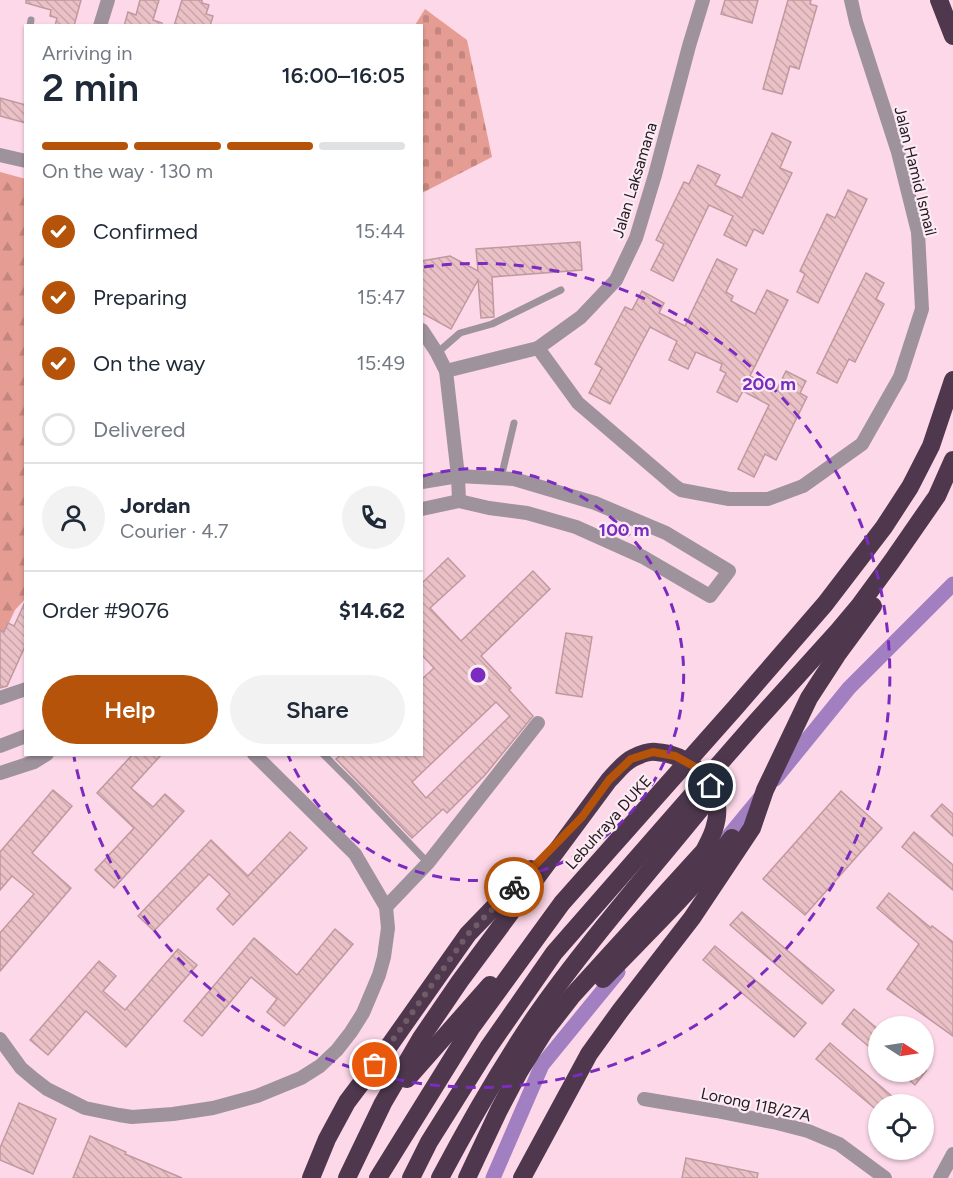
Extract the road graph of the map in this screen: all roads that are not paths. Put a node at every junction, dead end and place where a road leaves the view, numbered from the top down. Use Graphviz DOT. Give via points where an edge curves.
graph roads {
  1 [pos="108,0"];
  2 [pos="703,0"];
  3 [pos="851,0"];
  4 [pos="939,0"];
  5 [pos="101,24"];
  6 [pos="953,36"];
  7 [pos="0,154"];
  8 [pos="24,160"];
  9 [pos="561,290"];
  10 [pos="423,332"];
  11 [pos="538,348"];
  12 [pos="437,353"];
  13 [pos="446,371"];
  14 [pos="953,381"];
  15 [pos="514,423"];
  16 [pos="951,465"];
  17 [pos="458,476"];
  18 [pos="501,478"];
  19 [pos="423,482"];
  20 [pos="937,496"];
  21 [pos="459,501"];
  22 [pos="423,509"];
  23 [pos="24,690"];
  24 [pos="0,698"];
  25 [pos="538,723"];
  26 [pos="755,723"];
  27 [pos="24,737"];
  28 [pos="0,746"];
  29 [pos="44,756"];
  30 [pos="256,756"];
  31 [pos="325,756"];
  32 [pos="0,773"];
  33 [pos="765,790"];
  34 [pos="582,817"];
  35 [pos="428,863"];
  36 [pos="562,903"];
  37 [pos="386,907"];
  38 [pos="0,1039"];
  39 [pos="644,1098"];
  40 [pos="953,1154"];
  41 [pos="470,1177"];
  42 [pos="311,1178"];
  43 [pos="348,1178"];
  44 [pos="378,1178"];
  45 [pos="411,1178"];
  46 [pos="440,1178"];
  47 [pos="522,1178"];
  48 [pos="885,1178"];
  49 [pos="940,1178"];
  1 -- 5 [label="street"];
  2 -- 11 [label="street, Jalan Laksamana" via="636,238 615,280 581,317"];
  3 -- 11 [label="street, Jalan Hamid Ismail" via="918,232 922,309 900,377 862,444 803,486 768,499 729,500 681,490 578,403"];
  4 -- 6 [label="highway"];
  7 -- 8 [label="street"];
  9 -- 12 [label="lane" via="492,324 460,333"];
  10 -- 12 [label="street"];
  11 -- 13 [label="street, Jalan Laksamana"];
  12 -- 13 [label="street"];
  13 -- 17 [label="street"];
  14 -- 36 [label="highway, Lebuhraya DUKE" via="931,446 884,527 825,604"];
  15 -- 18 [label="lane"];
  16 -- 20 [label="highway"];
  17 -- 18 [label="street"];
  17 -- 19 [label="street"];
  17 -- 21 [label="street"];
  18 -- 21 [label="street" via="595,503 666,533 729,571 710,596 643,557 576,527"];
  20 -- 26 [label="highway" via="859,606"];
  20 -- 33 [label="highway" via="901,568 809,698"];
  21 -- 22 [label="street"];
  23 -- 24 [label="street"];
  25 -- 35 [label="street"];
  26 -- 45 [label="highway" via="554,953 488,1048"];
  26 -- 46 [label="highway" via="702,807 535,1017 486,1094"];
  27 -- 28 [label="street"];
  29 -- 32 [label="street"];
  30 -- 37 [label="street" via="355,854"];
  31 -- 35 [label="lane"];
  33 -- 41 [label="highway" via="744,823 684,897 565,1019"];
  33 -- 47 [label="highway" via="752,828 692,918 589,1054"];
  34 -- 41 [label="highway" via="609,780 631,759 653,752 675,756 697,768 711,786 717,809 714,832 704,851 544,1032 504,1101"];
  34 -- 42 [label="highway" via="468,934 347,1102"];
  34 -- 43 [label="highway" via="421,1038 383,1103"];
  35 -- 37 [label="street"];
  36 -- 43 [label="highway" via="394,1093"];
  36 -- 44 [label="highway, Lebuhraya DUKE" via="471,1028"];
  37 -- 38 [label="street" via="388,928 379,975 351,1032 320,1066 256,1096 213,1108 132,1117 85,1108 34,1079"];
  39 -- 48 [label="street, Lorong 11B/27A" via="808,1131 839,1144"];
  40 -- 49 [label="street"];
}
